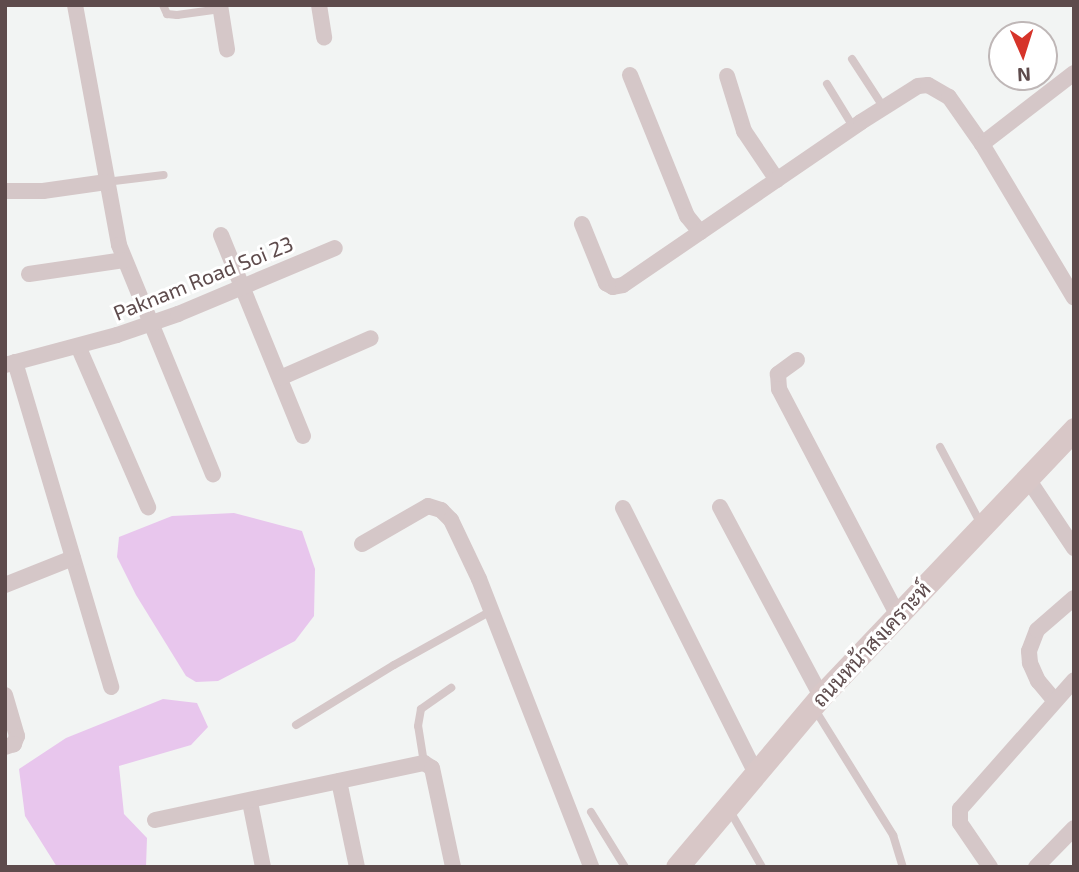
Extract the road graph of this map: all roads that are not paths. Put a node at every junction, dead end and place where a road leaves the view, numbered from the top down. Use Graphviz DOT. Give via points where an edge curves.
graph roads {
  1 [pos="75,5"];
  2 [pos="163,5"];
  3 [pos="319,5"];
  4 [pos="220,7"];
  5 [pos="324,38"];
  6 [pos="227,49"];
  7 [pos="852,59"];
  8 [pos="1074,74"];
  9 [pos="630,75"];
  10 [pos="727,76"];
  11 [pos="827,84"];
  12 [pos="884,108"];
  13 [pos="854,128"];
  14 [pos="982,144"];
  15 [pos="164,175"];
  16 [pos="777,180"];
  17 [pos="106,182"];
  18 [pos="5,191"];
  19 [pos="582,224"];
  20 [pos="700,232"];
  21 [pos="221,235"];
  22 [pos="335,248"];
  23 [pos="124,260"];
  24 [pos="29,274"];
  25 [pos="243,287"];
  26 [pos="1074,298"];
  27 [pos="150,324"];
  28 [pos="371,338"];
  29 [pos="78,346"];
  30 [pos="797,360"];
  31 [pos="10,363"];
  32 [pos="280,378"];
  33 [pos="1074,429"];
  34 [pos="303,436"];
  35 [pos="940,447"];
  36 [pos="213,474"];
  37 [pos="1028,479"];
  38 [pos="148,507"];
  39 [pos="720,507"];
  40 [pos="623,508"];
  41 [pos="982,527"];
  42 [pos="362,544"];
  43 [pos="1074,548"];
  44 [pos="73,558"];
  45 [pos="5,585"];
  46 [pos="1074,598"];
  47 [pos="491,611"];
  48 [pos="898,616"];
  49 [pos="1074,680"];
  50 [pos="111,687"];
  51 [pos="451,688"];
  52 [pos="5,695"];
  53 [pos="817,701"];
  54 [pos="1055,701"];
  55 [pos="296,725"];
  56 [pos="5,747"];
  57 [pos="424,763"];
  58 [pos="755,772"];
  59 [pos="340,781"];
  60 [pos="250,802"];
  61 [pos="726,805"];
  62 [pos="591,813"];
  63 [pos="155,820"];
  64 [pos="1074,828"];
  65 [pos="451,866"];
  66 [pos="759,866"];
  67 [pos="264,867"];
  68 [pos="357,867"];
  69 [pos="591,867"];
  70 [pos="625,867"];
  71 [pos="677,867"];
  72 [pos="903,867"];
  73 [pos="990,867"];
  74 [pos="1036,867"];
  1 -- 17 [label="street"];
  2 -- 4 [label="lane" via="167,14 177,15"];
  3 -- 5 [label="street"];
  4 -- 6 [label="street"];
  7 -- 12 [label="lane"];
  8 -- 14 [label="street"];
  9 -- 20 [label="street" via="687,216"];
  10 -- 16 [label="street" via="740,124"];
  11 -- 13 [label="lane"];
  12 -- 13 [label="street"];
  12 -- 14 [label="street" via="918,86 937,87"];
  13 -- 16 [label="street"];
  14 -- 26 [label="street"];
  15 -- 17 [label="lane"];
  16 -- 20 [label="street"];
  17 -- 18 [label="street"];
  17 -- 23 [label="street"];
  19 -- 20 [label="street" via="606,283 613,287 641,275"];
  21 -- 25 [label="street"];
  22 -- 25 [label="street, Paknam Road Soi 23"];
  23 -- 24 [label="street"];
  23 -- 27 [label="street"];
  25 -- 27 [label="street, Paknam Road Soi 23"];
  25 -- 32 [label="street"];
  27 -- 29 [label="street, Paknam Road Soi 23"];
  27 -- 36 [label="street"];
  28 -- 32 [label="street"];
  29 -- 31 [label="street, Paknam Road Soi 23"];
  29 -- 38 [label="street"];
  30 -- 48 [label="street" via="778,374 779,389"];
  31 -- 44 [label="street"];
  32 -- 34 [label="street"];
  33 -- 37 [label="main road, ถนนหน้าสงเคราะห์"];
  35 -- 41 [label="lane"];
  37 -- 41 [label="main road, ถนนหน้าสงเคราะห์"];
  37 -- 43 [label="street"];
  39 -- 53 [label="street"];
  40 -- 58 [label="street"];
  41 -- 48 [label="main road, ถนนหน้าสงเคราะห์"];
  42 -- 47 [label="street" via="418,509 440,510 457,529"];
  44 -- 45 [label="street"];
  44 -- 50 [label="street"];
  46 -- 54 [label="street" via="1037,630 1029,651 1038,681"];
  47 -- 55 [label="lane"];
  47 -- 69 [label="street"];
  48 -- 53 [label="main road, ถนนหน้าสงเคราะห์"];
  49 -- 54 [label="street"];
  51 -- 57 [label="lane" via="421,709 418,726"];
  52 -- 56 [label="street" via="17,736 14,744"];
  53 -- 58 [label="main road, ถนนหน้าสงเคราะห์"];
  53 -- 72 [label="lane" via="893,835"];
  54 -- 73 [label="street" via="960,808 960,823"];
  57 -- 59 [label="street"];
  57 -- 65 [label="street" via="432,768"];
  58 -- 61 [label="main road, ถนนหน้าสงเคราะห์"];
  59 -- 60 [label="street"];
  59 -- 68 [label="street"];
  60 -- 63 [label="street"];
  60 -- 67 [label="street"];
  61 -- 66 [label="lane"];
  61 -- 71 [label="main road, ถนนหน้าสงเคราะห์"];
  62 -- 70 [label="lane"];
  64 -- 74 [label="street"];
}
